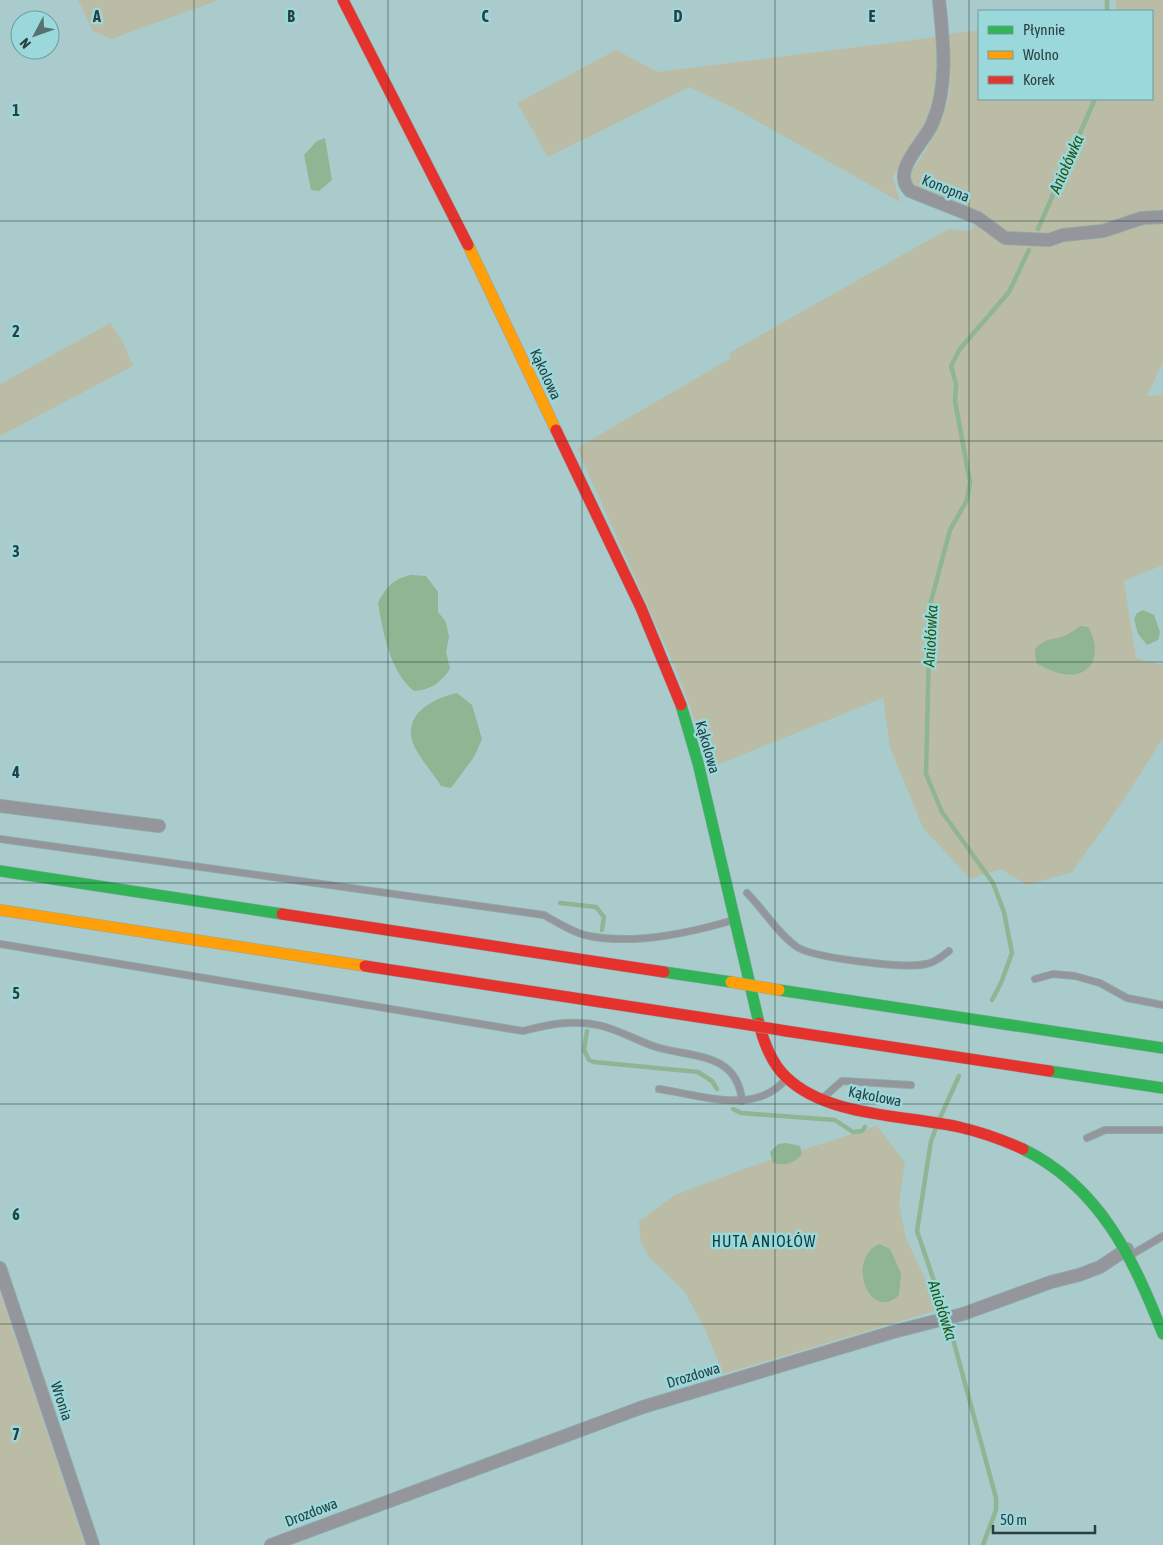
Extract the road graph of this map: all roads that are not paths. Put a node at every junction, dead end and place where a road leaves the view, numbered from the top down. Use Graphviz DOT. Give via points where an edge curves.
graph roads {
  1 [pos="343,0"];
  2 [pos="939,0"];
  3 [pos="1163,217"];
  4 [pos="0,806"];
  5 [pos="159,826"];
  6 [pos="0,839"];
  7 [pos="0,871"];
  8 [pos="747,893"];
  9 [pos="0,910"];
  10 [pos="735,919"];
  11 [pos="0,944"];
  12 [pos="949,951"];
  13 [pos="1035,979"];
  14 [pos="1163,1005"];
  15 [pos="1163,1048"];
  16 [pos="786,1078"];
  17 [pos="911,1085"];
  18 [pos="1163,1088"];
  19 [pos="659,1089"];
  20 [pos="822,1099"];
  21 [pos="742,1101"];
  22 [pos="1163,1130"];
  23 [pos="1087,1138"];
  24 [pos="1163,1236"];
  25 [pos="1129,1252"];
  26 [pos="0,1268"];
  27 [pos="1163,1334"];
  28 [pos="92,1545"];
  29 [pos="270,1545"];
  1 -- 10 [label="main road, Kąkolowa" via="453,213 666,666 698,763"];
  2 -- 3 [label="street, Konopna" via="943,41 942,91 929,131 903,170 903,183 910,192 978,218 1005,238 1049,240 1063,235 1103,232 1142,218"];
  4 -- 5 [label="street"];
  6 -- 10 [label="lane" via="544,915 588,936 637,938 699,930"];
  7 -- 15 [label="main road, bridge"];
  8 -- 12 [label="lane" via="790,941 814,954 897,965 925,965"];
  9 -- 18 [label="main road, bridge"];
  10 -- 16 [label="main road, Kąkolowa" via="760,1028 774,1062"];
  11 -- 21 [label="lane" via="523,1031 552,1023 582,1022 603,1026 657,1048 718,1062 734,1077 741,1090"];
  13 -- 14 [label="lane" via="1053,974 1075,976 1100,983 1127,998"];
  16 -- 20 [label="main road, Kąkolowa"];
  16 -- 21 [label="lane" via="777,1090 764,1097"];
  17 -- 20 [label="lane" via="842,1081"];
  19 -- 21 [label="lane"];
  20 -- 25 [label="main road, Kąkolowa" via="832,1104 960,1127 1034,1154 1092,1200"];
  22 -- 23 [label="lane" via="1105,1130"];
  24 -- 25 [label="lane"];
  25 -- 27 [label="main road, Kąkolowa"];
  25 -- 29 [label="street, Drozdowa" via="1079,1276 1050,1282 947,1318 643,1407"];
  26 -- 28 [label="street, Wronia"];
}
